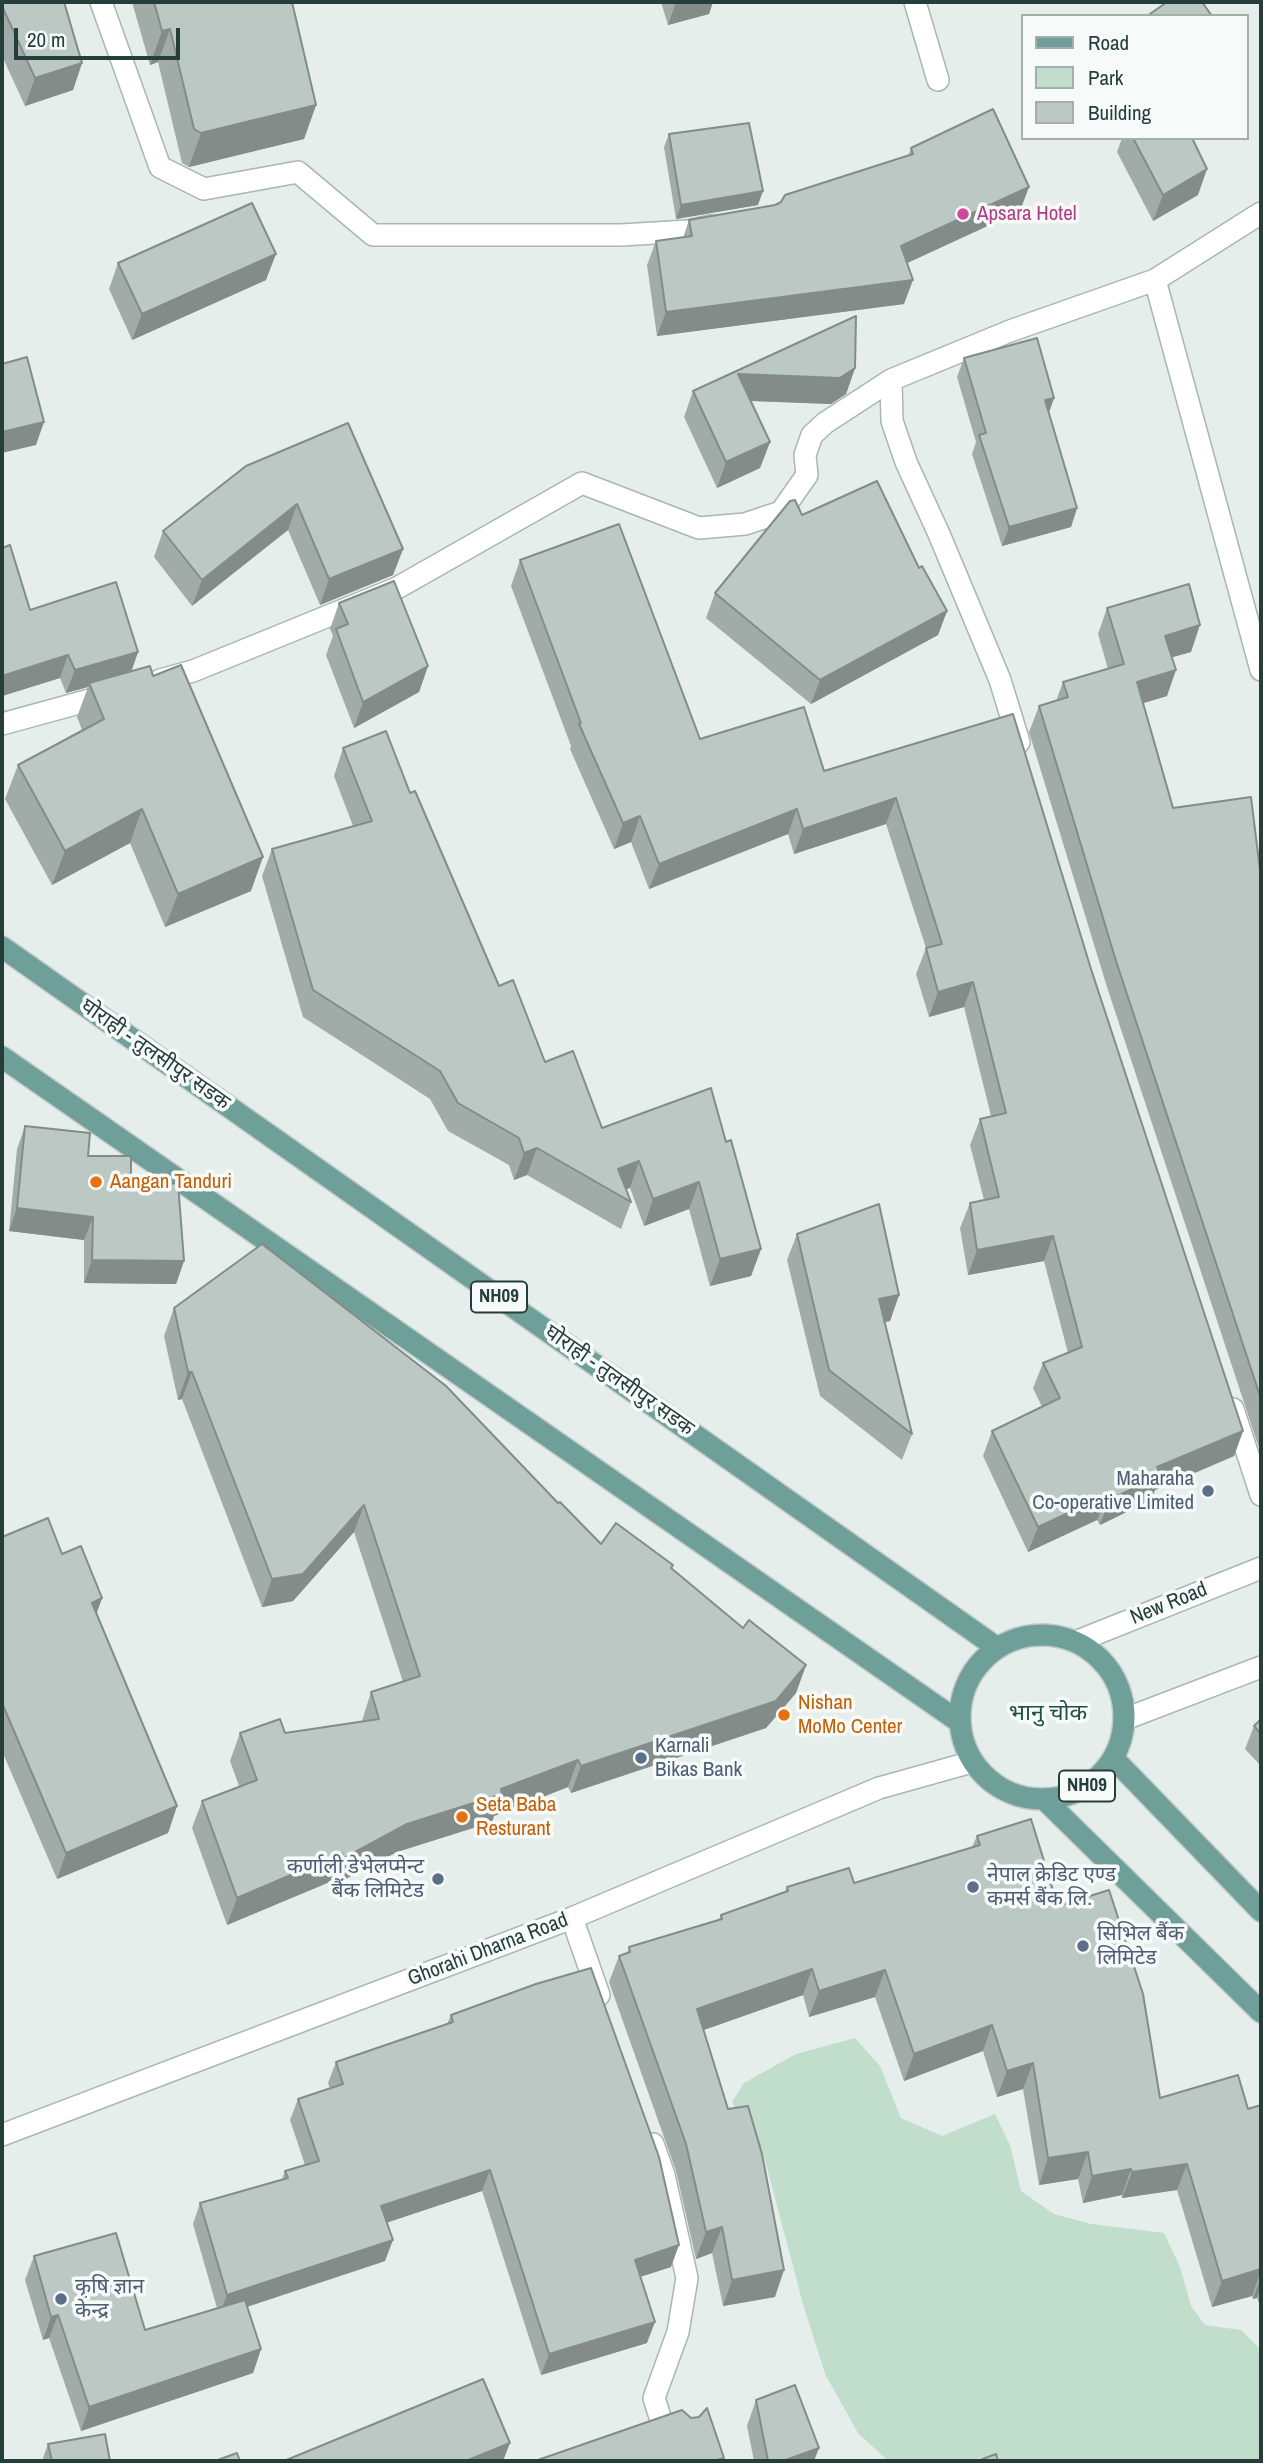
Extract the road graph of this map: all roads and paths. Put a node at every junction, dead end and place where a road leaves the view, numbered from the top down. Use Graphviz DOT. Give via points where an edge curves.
graph roads {
  1 [pos="101,2"];
  2 [pos="915,2"];
  3 [pos="938,80"];
  4 [pos="1261,213"];
  5 [pos="725,224"];
  6 [pos="1155,280"];
  7 [pos="891,380"];
  8 [pos="1261,670"];
  9 [pos="2,724"];
  10 [pos="1024,758"];
  11 [pos="2,947"];
  12 [pos="2,1057"];
  13 [pos="1226,1389"];
  14 [pos="1261,1495"];
  15 [pos="1261,1568"];
  16 [pos="1077,1641"];
  17 [pos="996,1647"];
  18 [pos="1261,1667"];
  19 [pos="1125,1719"];
  20 [pos="958,1721"];
  21 [pos="1114,1759"];
  22 [pos="972,1762"];
  23 [pos="1044,1800"];
  24 [pos="1261,1911"];
  25 [pos="572,1918"];
  26 [pos="604,2008"];
  27 [pos="1261,2012"];
  28 [pos="645,2123"];
  29 [pos="2,2135"];
  30 [pos="674,2461"];
  1 -- 5 [label="street" via="160,167 204,189 298,172 373,235 621,235"];
  2 -- 3 [label="street"];
  4 -- 6 [label="street"];
  6 -- 7 [label="street" via="1010,331"];
  6 -- 8 [label="street"];
  7 -- 9 [label="street" via="811,435 805,455 807,475 781,512 745,524 699,528 582,483 397,588 194,671"];
  7 -- 10 [label="street" via="891,421 1000,680"];
  11 -- 17 [label="main road, घोराही - तुलसीपुर सडक / NH09"];
  12 -- 20 [label="main road"];
  13 -- 14 [label="street"];
  15 -- 16 [label="street, New Road"];
  16 -- 17 [label="main road, NH09" via="1036,1633"];
  16 -- 19 [label="main road, NH09" via="1103,1660 1120,1687"];
  17 -- 20 [label="main road, NH09" via="975,1666 962,1692"];
  18 -- 19 [label="street"];
  19 -- 21 [label="main road, NH09"];
  20 -- 22 [label="main road, NH09"];
  21 -- 23 [label="main road, NH09" via="1096,1781 1072,1794"];
  21 -- 24 [label="main road, NH09"];
  22 -- 23 [label="main road, NH09" via="991,1783 1016,1795"];
  22 -- 25 [label="street, Ghorahi Dharna Road" via="879,1787"];
  23 -- 27 [label="main road, NH09"];
  25 -- 26 [label="street"];
  25 -- 29 [label="street, Ghorahi Dharna Road"];
  28 -- 30 [label="street" via="664,2175 687,2278 678,2332 654,2398"];
}
